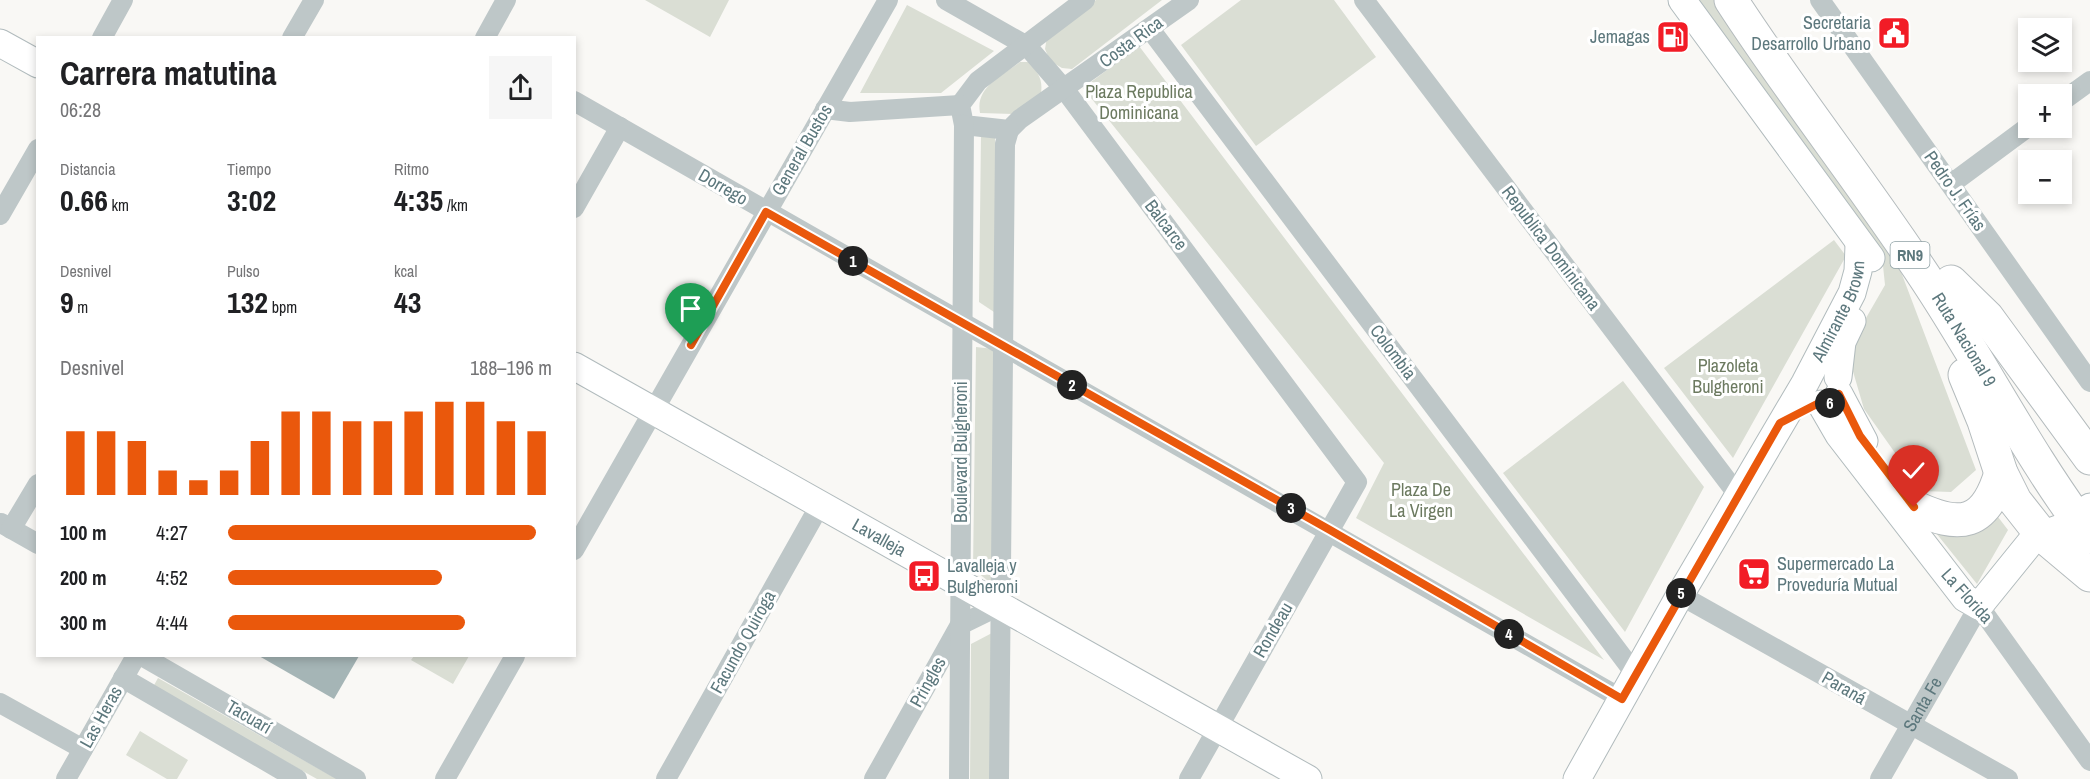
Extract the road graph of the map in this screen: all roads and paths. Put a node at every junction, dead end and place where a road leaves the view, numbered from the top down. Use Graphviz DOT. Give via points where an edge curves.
graph roads {
  1 [pos="123,0"];
  2 [pos="314,0"];
  3 [pos="506,0"];
  4 [pos="888,0"];
  5 [pos="946,0"];
  6 [pos="1085,0"];
  7 [pos="1189,0"];
  8 [pos="1364,0"];
  9 [pos="1682,0"];
  10 [pos="1731,0"];
  11 [pos="1756,0"];
  12 [pos="1820,0"];
  13 [pos="1150,28"];
  14 [pos="103,36"];
  15 [pos="293,36"];
  16 [pos="486,36"];
  17 [pos="0,43"];
  18 [pos="1027,46"];
  19 [pos="36,63"];
  20 [pos="2090,81"];
  21 [pos="1065,90"];
  22 [pos="2072,94"];
  23 [pos="576,102"];
  24 [pos="960,105"];
  25 [pos="825,109"];
  26 [pos="964,125"];
  27 [pos="620,127"];
  28 [pos="1009,130"];
  29 [pos="2018,134"];
  30 [pos="36,152"];
  31 [pos="1951,184"];
  32 [pos="576,204"];
  33 [pos="766,212"];
  34 [pos="0,215"];
  35 [pos="1943,287"];
  36 [pos="963,322"];
  37 [pos="1005,347"];
  38 [pos="576,367"];
  39 [pos="2090,382"];
  40 [pos="1822,389"];
  41 [pos="654,411"];
  42 [pos="2085,444"];
  43 [pos="2001,473"];
  44 [pos="1358,482"];
  45 [pos="36,487"];
  46 [pos="1738,495"];
  47 [pos="820,505"];
  48 [pos="1914,507"];
  49 [pos="2086,516"];
  50 [pos="6,526"];
  51 [pos="1330,530"];
  52 [pos="2041,534"];
  53 [pos="36,543"];
  54 [pos="576,547"];
  55 [pos="2090,575"];
  56 [pos="960,584"];
  57 [pos="1680,595"];
  58 [pos="1002,606"];
  59 [pos="1979,606"];
  60 [pos="960,625"];
  61 [pos="135,657"];
  62 [pos="144,657"];
  63 [pos="514,657"];
  64 [pos="1636,675"];
  65 [pos="123,678"];
  66 [pos="1622,699"];
  67 [pos="0,703"];
  68 [pos="1911,726"];
  69 [pos="1217,728"];
  70 [pos="82,749"];
  71 [pos="2090,761"];
  72 [pos="451,777"];
  73 [pos="66,779"];
  74 [pos="297,779"];
  75 [pos="356,779"];
  76 [pos="666,779"];
  77 [pos="874,779"];
  78 [pos="959,779"];
  79 [pos="999,779"];
  80 [pos="1189,779"];
  81 [pos="1308,779"];
  82 [pos="1577,779"];
  83 [pos="1880,779"];
  84 [pos="2008,779"];
  1 -- 14 [label="street"];
  2 -- 15 [label="street"];
  3 -- 16 [label="street"];
  4 -- 25 [label="street, General Bustos"];
  5 -- 18 [label="street, Balcarce"];
  6 -- 18 [label="street"];
  7 -- 13 [label="street, Costa Rica"];
  8 -- 46 [label="street, Republica Dominicana"];
  9 -- 40 [label="street, Almirante Brown" via="1859,245 1854,287"];
  10 -- 35 [label="highway, Ruta Nacional 9 / RN9"];
  11 -- 35 [label="highway, Ruta Nacional 9 / RN9" via="1904,208"];
  12 -- 31 [label="street, Pedro J. Frías"];
  13 -- 21 [label="street, Costa Rica"];
  13 -- 64 [label="street, Colombia"];
  17 -- 19 [label="street"];
  18 -- 21 [label="street, Balcarce"];
  18 -- 24 [label="street" via="978,81"];
  20 -- 22 [label="street"];
  21 -- 28 [label="street, Costa Rica"];
  21 -- 44 [label="street, Balcarce"];
  23 -- 27 [label="street, Dorrego"];
  24 -- 25 [label="street" via="850,112"];
  24 -- 26 [label="street"];
  25 -- 33 [label="street, General Bustos"];
  26 -- 28 [label="street"];
  26 -- 36 [label="street, Boulevard Bulgheroni"];
  27 -- 32 [label="street"];
  27 -- 33 [label="street, Dorrego"];
  28 -- 37 [label="street" via="1005,144"];
  29 -- 31 [label="street"];
  30 -- 34 [label="street"];
  31 -- 39 [label="street, Pedro J. Frías"];
  33 -- 36 [label="street, Dorrego"];
  33 -- 41 [label="street, General Bustos"];
  35 -- 42 [label="highway, RN9" via="1987,316"];
  35 -- 43 [label="highway, RN9"];
  35 -- 49 [label="highway, Ruta Nacional 9 / RN9" via="2030,452"];
  36 -- 37 [label="street, Dorrego"];
  36 -- 56 [label="street, Boulevard Bulgheroni"];
  37 -- 51 [label="street, Dorrego"];
  37 -- 58 [label="street"];
  38 -- 41 [label="street, Lavalleja"];
  40 -- 46 [label="street" via="1780,423"];
  40 -- 48 [label="street"];
  40 -- 59 [label="street, La Florida" via="1839,435 1965,598"];
  41 -- 47 [label="street, Lavalleja"];
  41 -- 54 [label="street, General Bustos"];
  43 -- 48 [label="highway" via="1985,508 1963,520 1936,518"];
  43 -- 52 [label="highway, RN9" via="2015,501"];
  44 -- 51 [label="street, Rondeau"];
  45 -- 50 [label="street"];
  46 -- 57 [label="street"];
  47 -- 56 [label="street, Lavalleja"];
  47 -- 76 [label="street, Facundo Quiroga"];
  48 -- 59 [label="street" via="1974,591"];
  49 -- 52 [label="street"];
  50 -- 53 [label="street"];
  51 -- 66 [label="street, Dorrego"];
  51 -- 69 [label="street, Rondeau"];
  52 -- 55 [label="highway, RN9"];
  52 -- 59 [label="street" via="2027,545"];
  56 -- 58 [label="street, Lavalleja"];
  56 -- 60 [label="street, Boulevard Bulgheroni"];
  57 -- 64 [label="street"];
  57 -- 68 [label="street, Paraná"];
  58 -- 60 [label="street"];
  58 -- 69 [label="street, Lavalleja"];
  58 -- 79 [label="street"];
  59 -- 68 [label="street, Santa Fe"];
  59 -- 71 [label="street, La Florida"];
  60 -- 77 [label="street, Pringles"];
  60 -- 78 [label="street, Boulevard Bulgheroni"];
  61 -- 65 [label="street, Las Heras"];
  62 -- 75 [label="street, Tacuarí"];
  63 -- 72 [label="street"];
  64 -- 66 [label="street"];
  65 -- 70 [label="street, Las Heras"];
  65 -- 74 [label="street, Tacuarí"];
  66 -- 82 [label="street"];
  67 -- 70 [label="street"];
  68 -- 83 [label="street, Santa Fe"];
  68 -- 84 [label="street, Paraná"];
  69 -- 80 [label="street, Rondeau"];
  69 -- 81 [label="street, Lavalleja"];
  70 -- 73 [label="street, Las Heras"];
}
